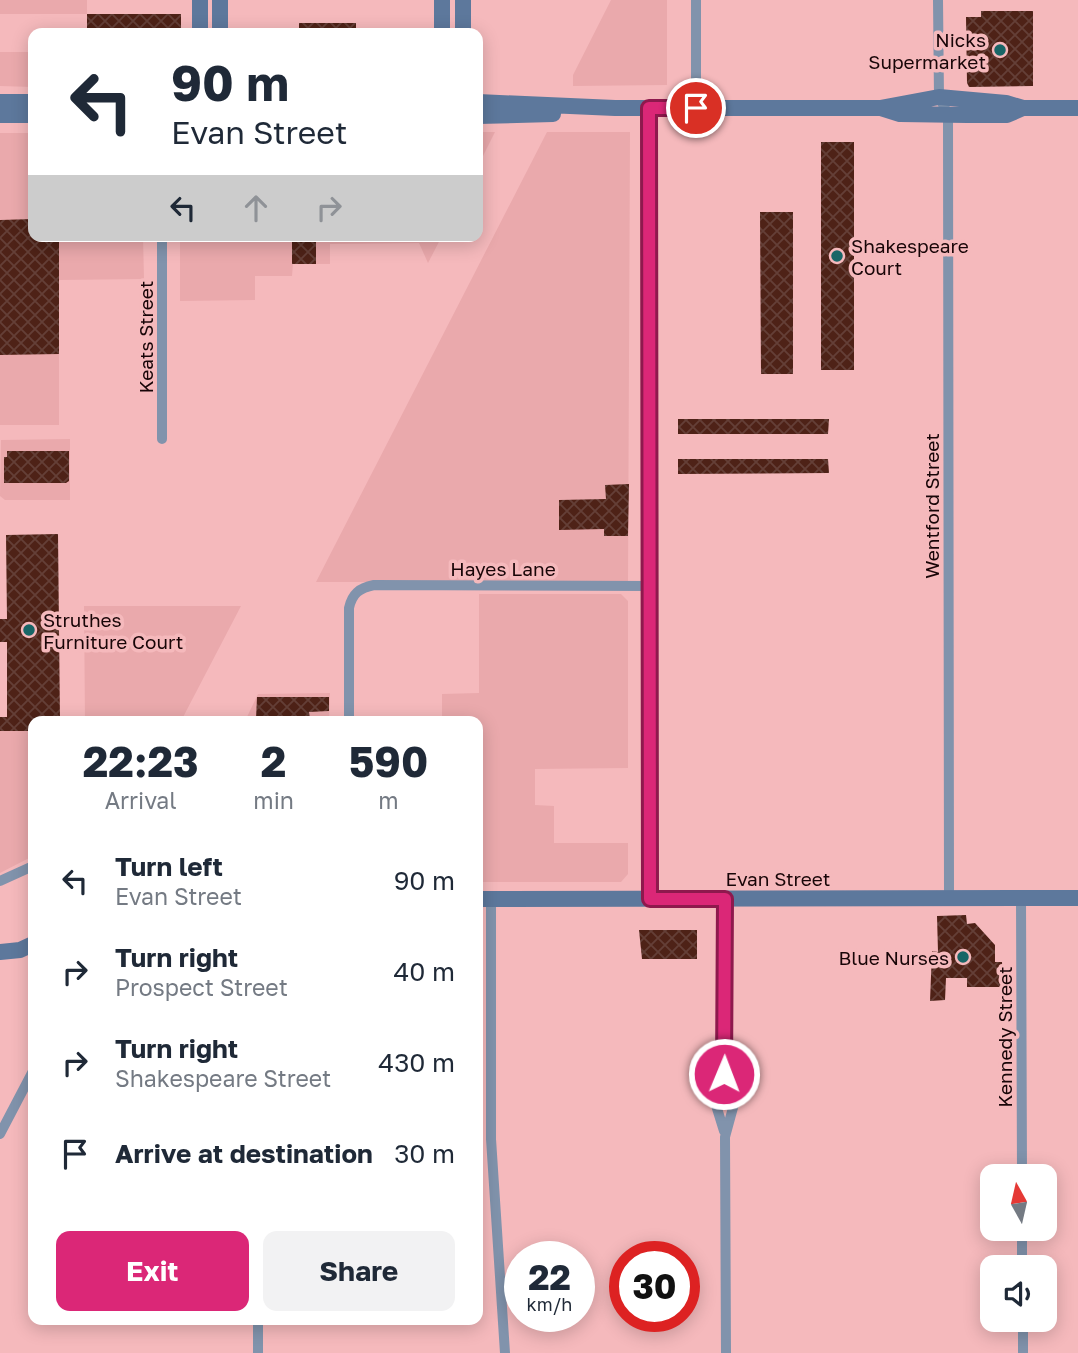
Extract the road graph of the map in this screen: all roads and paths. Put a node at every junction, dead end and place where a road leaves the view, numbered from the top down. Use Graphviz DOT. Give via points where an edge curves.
graph roads {
  1 [pos="200,0"];
  2 [pos="220,0"];
  3 [pos="442,0"];
  4 [pos="463,0"];
  5 [pos="696,0"];
  6 [pos="938,0"];
  7 [pos="200,28"];
  8 [pos="220,28"];
  9 [pos="442,28"];
  10 [pos="463,28"];
  11 [pos="939,97"];
  12 [pos="28,102"];
  13 [pos="483,102"];
  14 [pos="0,103"];
  15 [pos="880,107"];
  16 [pos="615,108"];
  17 [pos="649,108"];
  18 [pos="696,108"];
  19 [pos="1023,108"];
  20 [pos="1078,108"];
  21 [pos="948,114"];
  22 [pos="0,116"];
  23 [pos="28,116"];
  24 [pos="483,116"];
  25 [pos="162,242"];
  26 [pos="162,439"];
  27 [pos="650,586"];
  28 [pos="349,716"];
  29 [pos="28,868"];
  30 [pos="0,881"];
  31 [pos="948,898"];
  32 [pos="1021,898"];
  33 [pos="1078,898"];
  34 [pos="484,899"];
  35 [pos="650,899"];
  36 [pos="725,899"];
  37 [pos="28,946"];
  38 [pos="0,952"];
  39 [pos="724,1067"];
  40 [pos="28,1081"];
  41 [pos="0,1134"];
  42 [pos="724,1137"];
  43 [pos="1022,1164"];
  44 [pos="258,1325"];
  45 [pos="1023,1332"];
  46 [pos="258,1353"];
  47 [pos="505,1353"];
  48 [pos="726,1353"];
  49 [pos="1023,1353"];
  1 -- 7 [label="street"];
  2 -- 8 [label="street"];
  3 -- 9 [label="street"];
  4 -- 10 [label="street"];
  5 -- 18 [label="street"];
  6 -- 11 [label="street"];
  11 -- 15 [label="street"];
  11 -- 19 [label="street"];
  11 -- 21 [label="street"];
  12 -- 14 [label="street"];
  13 -- 16 [label="street"];
  15 -- 18 [label="street"];
  15 -- 21 [label="street" via="900,114"];
  16 -- 17 [label="street"];
  16 -- 24 [label="street" via="541,116"];
  17 -- 18 [label="street"];
  17 -- 27 [label="street"];
  19 -- 20 [label="street"];
  19 -- 21 [label="street" via="1007,115"];
  21 -- 31 [label="street, Wentford Street"];
  22 -- 23 [label="street"];
  25 -- 26 [label="street, Keats Street"];
  27 -- 28 [label="street, Hayes Lane" via="374,585 356,592 349,608"];
  27 -- 35 [label="street"];
  29 -- 30 [label="street"];
  31 -- 32 [label="street, Evan Street"];
  31 -- 36 [label="street, Evan Street"];
  32 -- 33 [label="street, Evan Street"];
  32 -- 43 [label="street, Kennedy Street"];
  34 -- 35 [label="street, Evan Street"];
  34 -- 47 [label="street" via="491,1139"];
  35 -- 36 [label="street, Evan Street"];
  36 -- 39 [label="street"];
  37 -- 38 [label="street"];
  39 -- 42 [label="street" via="715,1104"];
  39 -- 42 [label="street" via="734,1104"];
  40 -- 41 [label="street"];
  42 -- 48 [label="street"];
  44 -- 46 [label="street"];
  45 -- 49 [label="street"];
}
